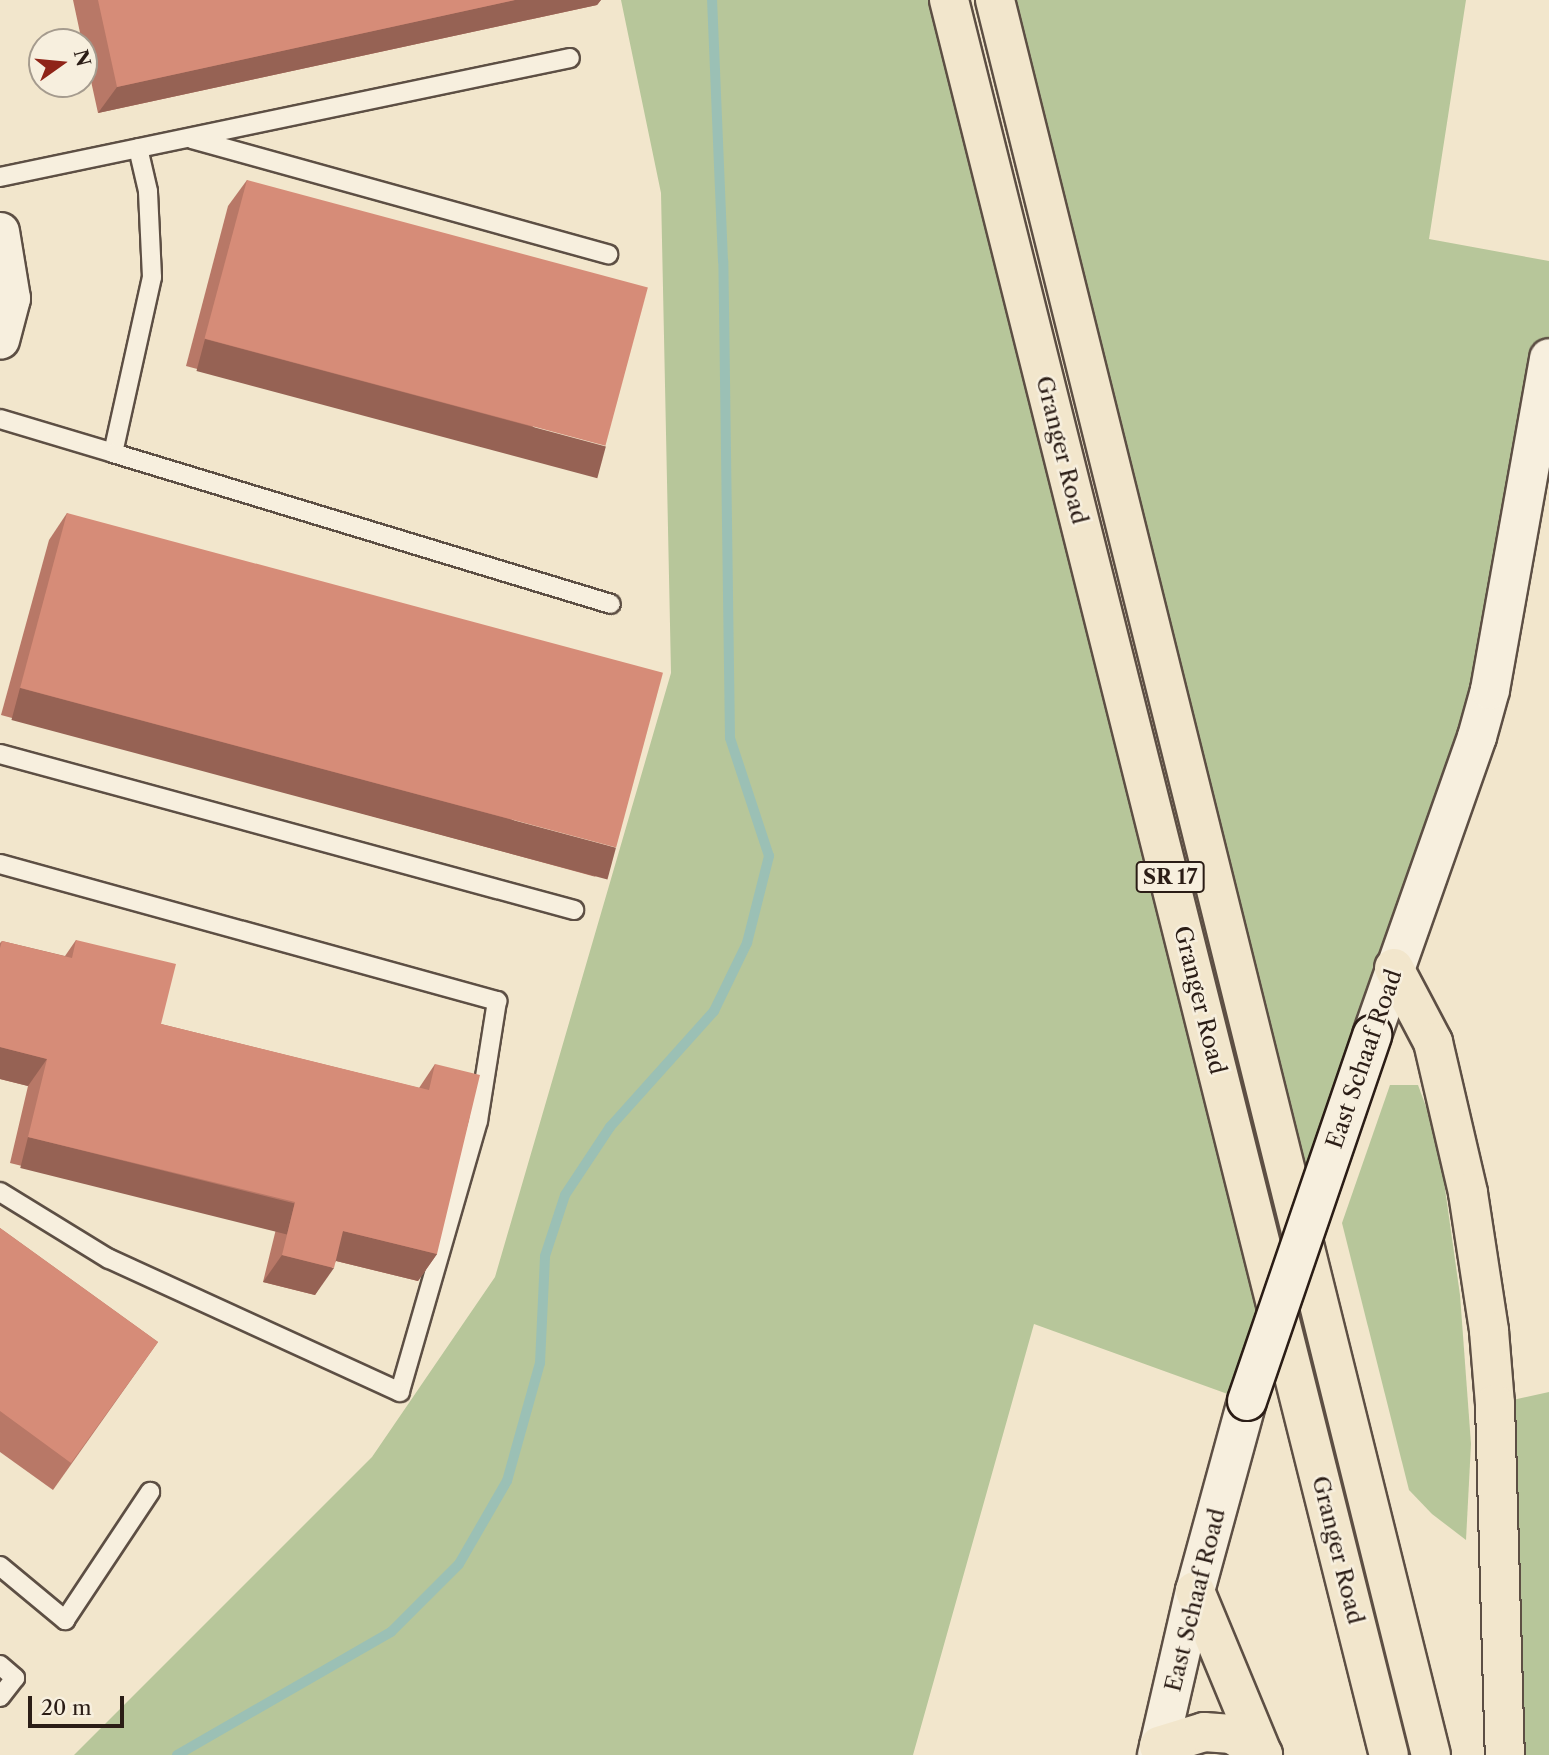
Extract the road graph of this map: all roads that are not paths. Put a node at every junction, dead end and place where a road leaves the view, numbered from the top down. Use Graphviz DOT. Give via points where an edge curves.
graph roads {
  1 [pos="949,0"];
  2 [pos="995,0"];
  3 [pos="570,58"];
  4 [pos="189,138"];
  5 [pos="138,148"];
  6 [pos="0,177"];
  7 [pos="0,231"];
  8 [pos="608,254"];
  9 [pos="0,340"];
  10 [pos="1549,358"];
  11 [pos="0,419"];
  12 [pos="113,453"];
  13 [pos="611,604"];
  14 [pos="0,754"];
  15 [pos="0,864"];
  16 [pos="574,910"];
  17 [pos="1394,968"];
  18 [pos="0,1192"];
  19 [pos="150,1493"];
  20 [pos="0,1566"];
  21 [pos="1195,1591"];
  22 [pos="0,1665"];
  23 [pos="0,1697"];
  24 [pos="1158,1751"];
  25 [pos="1263,1754"];
  26 [pos="1389,1755"];
  27 [pos="1431,1755"];
  28 [pos="1505,1755"];
  1 -- 26 [label="main road, Granger Road / SR 17"];
  2 -- 27 [label="main road, Granger Road / SR 17"];
  3 -- 4 [label="lane"];
  4 -- 5 [label="lane"];
  4 -- 8 [label="lane"];
  5 -- 6 [label="lane"];
  5 -- 12 [label="lane" via="148,191 152,277"];
  7 -- 9 [label="street" via="11,298"];
  10 -- 17 [label="street, East Schaaf Road" via="1490,690"];
  11 -- 12 [label="lane"];
  12 -- 13 [label="lane"];
  14 -- 16 [label="lane"];
  15 -- 18 [label="lane" via="497,1001 478,1121 400,1392 109,1259"];
  17 -- 21 [label="street, East Schaaf Road, bridge" via="1247,1401"];
  17 -- 28 [label="main road" via="1433,1042 1468,1194 1489,1331"];
  19 -- 20 [label="lane" via="65,1619"];
  21 -- 24 [label="street, East Schaaf Road"];
  21 -- 25 [label="main road"];
  22 -- 23 [label="lane" via="15,1678"];
  24 -- 25 [label="main road" via="1204,1732 1232,1734"];
}
